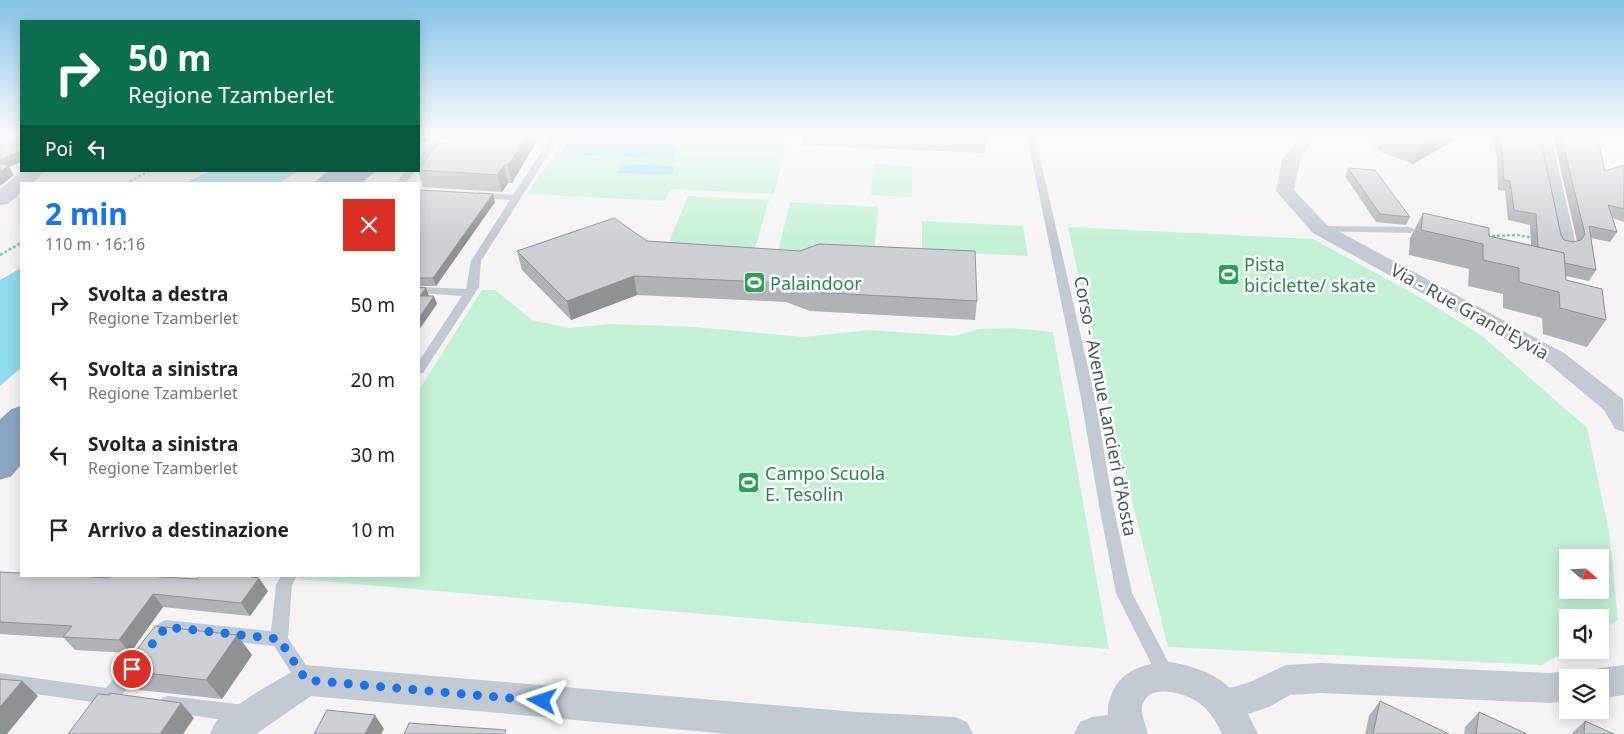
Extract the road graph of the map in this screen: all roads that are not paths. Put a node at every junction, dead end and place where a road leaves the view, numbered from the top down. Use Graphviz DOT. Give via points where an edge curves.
graph roads {
  1 [pos="534,170"];
  2 [pos="1038,170"];
  3 [pos="1289,170"];
  4 [pos="1550,170"];
  5 [pos="34,172"];
  6 [pos="341,172"];
  7 [pos="364,172"];
  8 [pos="411,172"];
  9 [pos="21,182"];
  10 [pos="326,182"];
  11 [pos="349,182"];
  12 [pos="402,182"];
  13 [pos="20,183"];
  14 [pos="467,195"];
  15 [pos="516,198"];
  16 [pos="0,199"];
  17 [pos="1320,229"];
  18 [pos="1410,230"];
  19 [pos="1566,245"];
  20 [pos="420,290"];
  21 [pos="469,293"];
  22 [pos="420,368"];
  23 [pos="20,419"];
  24 [pos="1624,423"];
  25 [pos="0,437"];
  26 [pos="20,446"];
  27 [pos="0,468"];
  28 [pos="288,577"];
  29 [pos="279,639"];
  30 [pos="1166,675"];
  31 [pos="306,680"];
  32 [pos="1624,680"];
  33 [pos="0,681"];
  34 [pos="1609,681"];
  35 [pos="1559,687"];
  36 [pos="110,697"];
  37 [pos="129,699"];
  38 [pos="148,702"];
  39 [pos="1233,719"];
  40 [pos="241,724"];
  41 [pos="1129,732"];
  42 [pos="955,734"];
  43 [pos="1092,734"];
  1 -- 15 [label="lane"];
  2 -- 30 [label="lane, Corso - Avenue Lancieri d'Aosta" via="1088,398 1124,593"];
  3 -- 17 [label="street, Via - Rue Grand'Eyvia" via="1285,191"];
  4 -- 19 [label="street"];
  5 -- 9 [label="main road"];
  6 -- 10 [label="highway"];
  7 -- 11 [label="highway"];
  8 -- 12 [label="lane"];
  13 -- 16 [label="main road"];
  14 -- 15 [label="lane"];
  15 -- 21 [label="lane" via="476,261 473,287"];
  17 -- 18 [label="lane"];
  17 -- 24 [label="street, Via - Rue Grand'Eyvia" via="1556,358 1614,405"];
  20 -- 21 [label="lane"];
  21 -- 22 [label="lane"];
  23 -- 25 [label="highway"];
  26 -- 27 [label="highway"];
  28 -- 29 [label="lane" via="284,585"];
  29 -- 31 [label="lane"];
  29 -- 36 [label="lane" via="166,627"];
  30 -- 39 [label="street" via="1184,678 1210,690"];
  30 -- 41 [label="street" via="1145,679 1134,686 1126,699 1124,712"];
  31 -- 40 [label="street"];
  31 -- 42 [label="street" via="856,729"];
  32 -- 34 [label="street"];
  33 -- 36 [label="lane"];
  35 -- 39 [label="street" via="1321,678 1286,680 1257,696"];
  36 -- 37 [label="lane"];
  38 -- 40 [label="lane"];
  41 -- 43 [label="street"];
}
